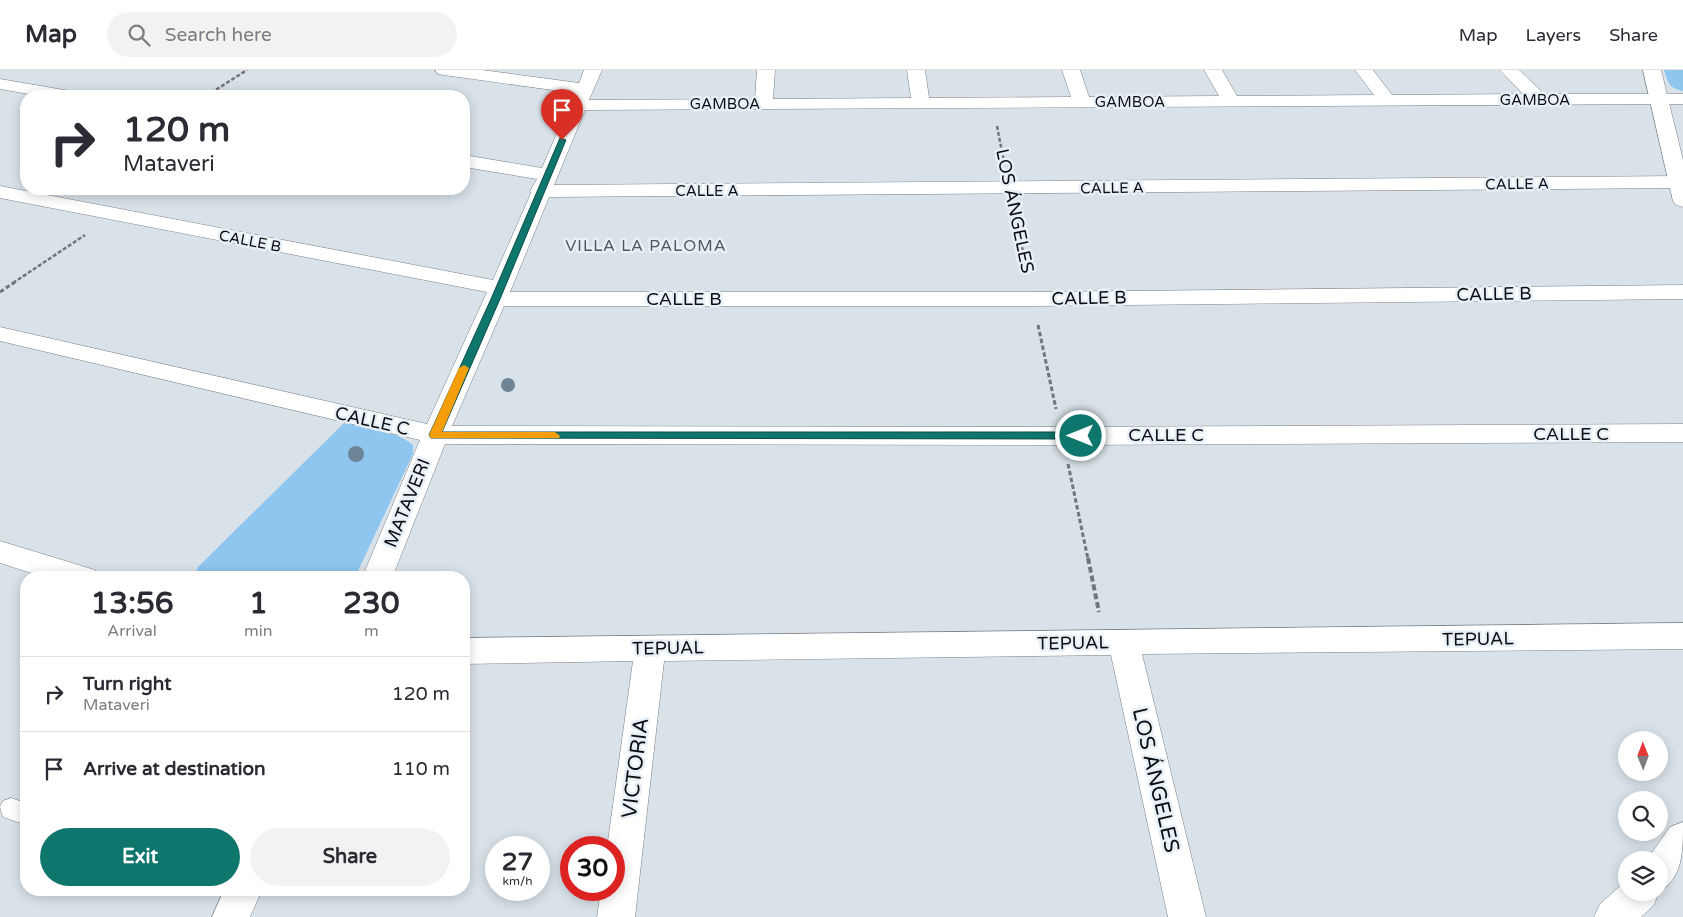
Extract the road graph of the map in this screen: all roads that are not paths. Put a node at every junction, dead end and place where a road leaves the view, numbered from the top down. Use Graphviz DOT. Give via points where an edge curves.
graph roads {
  1 [pos="444,70"];
  2 [pos="766,70"];
  3 [pos="916,70"];
  4 [pos="1071,70"];
  5 [pos="1213,70"];
  6 [pos="1364,70"];
  7 [pos="1509,70"];
  8 [pos="1652,70"];
  9 [pos="0,84"];
  10 [pos="585,88"];
  11 [pos="35,90"];
  12 [pos="1660,99"];
  13 [pos="1683,99"];
  14 [pos="1538,100"];
  15 [pos="1387,101"];
  16 [pos="1231,102"];
  17 [pos="921,103"];
  18 [pos="1082,103"];
  19 [pos="764,104"];
  20 [pos="470,164"];
  21 [pos="544,183"];
  22 [pos="1682,188"];
  23 [pos="0,192"];
  24 [pos="1683,292"];
  25 [pos="498,293"];
  26 [pos="0,334"];
  27 [pos="1683,433"];
  28 [pos="435,435"];
  29 [pos="0,552"];
  30 [pos="62,571"];
  31 [pos="380,571"];
  32 [pos="1683,636"];
  33 [pos="1115,642"];
  34 [pos="650,648"];
  35 [pos="470,651"];
  36 [pos="1683,839"];
  37 [pos="1668,861"];
  38 [pos="240,896"];
  39 [pos="1631,901"];
  40 [pos="231,917"];
  41 [pos="616,917"];
  42 [pos="1187,917"];
  43 [pos="1613,917"];
  1 -- 10 [label="street, GAMBOA"];
  2 -- 19 [label="street"];
  3 -- 17 [label="street"];
  4 -- 18 [label="street"];
  5 -- 16 [label="street"];
  6 -- 15 [label="street"];
  7 -- 14 [label="street"];
  8 -- 12 [label="street"];
  9 -- 11 [label="street"];
  10 -- 19 [label="street, GAMBOA"];
  10 -- 21 [label="street, MATAVERI"];
  12 -- 13 [label="street, GAMBOA"];
  12 -- 14 [label="street, GAMBOA"];
  12 -- 22 [label="street"];
  14 -- 15 [label="street, GAMBOA"];
  15 -- 16 [label="street, GAMBOA"];
  16 -- 18 [label="street, GAMBOA"];
  17 -- 18 [label="street, GAMBOA"];
  17 -- 19 [label="street, GAMBOA"];
  20 -- 21 [label="street, CALLE A"];
  21 -- 22 [label="street, CALLE A" via="1010,189"];
  21 -- 25 [label="street, MATAVERI"];
  23 -- 25 [label="street, CALLE B"];
  24 -- 25 [label="street, CALLE B" via="1033,299"];
  25 -- 28 [label="street, MATAVERI"];
  26 -- 28 [label="street, CALLE C"];
  27 -- 28 [label="street, CALLE C"];
  28 -- 31 [label="street, MATAVERI"];
  29 -- 30 [label="street"];
  32 -- 33 [label="street, TEPUAL"];
  33 -- 34 [label="street, TEPUAL"];
  33 -- 42 [label="street, LOS ÁNGELES"];
  34 -- 35 [label="street, TEPUAL"];
  34 -- 41 [label="street, VICTORIA"];
  36 -- 37 [label="street"];
  38 -- 40 [label="street"];
  39 -- 43 [label="street"];
}
